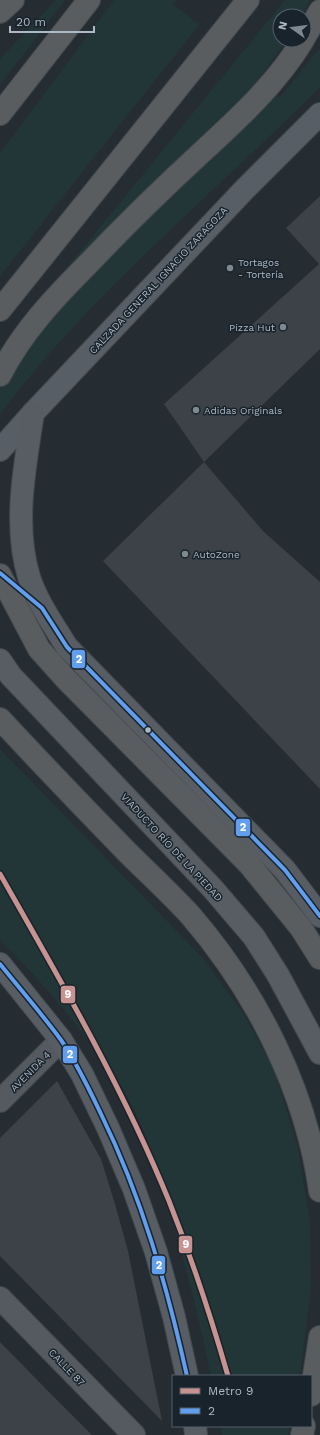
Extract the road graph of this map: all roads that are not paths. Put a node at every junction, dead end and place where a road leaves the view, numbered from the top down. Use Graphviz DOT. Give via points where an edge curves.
graph roads {
  1 [pos="2,0"];
  2 [pos="12,0"];
  3 [pos="89,0"];
  4 [pos="248,0"];
  5 [pos="0,2"];
  6 [pos="320,11"];
  7 [pos="0,12"];
  8 [pos="312,25"];
  9 [pos="298,48"];
  10 [pos="0,114"];
  11 [pos="320,114"];
  12 [pos="0,310"];
  13 [pos="0,375"];
  14 [pos="33,413"];
  15 [pos="0,450"];
  16 [pos="0,574"];
  17 [pos="42,608"];
  18 [pos="0,660"];
  19 [pos="0,719"];
  20 [pos="320,916"];
  21 [pos="320,958"];
  22 [pos="0,964"];
  23 [pos="61,1040"];
  24 [pos="320,1053"];
  25 [pos="0,1101"];
  26 [pos="320,1191"];
  27 [pos="0,1298"];
  28 [pos="320,1337"];
  29 [pos="186,1375"];
  30 [pos="312,1389"];
  31 [pos="134,1435"];
  1 -- 5 [label="highway"];
  2 -- 7 [label="highway"];
  3 -- 10 [label="highway"];
  4 -- 12 [label="highway"];
  6 -- 8 [label="highway"];
  9 -- 13 [label="highway" via="260,95 119,231 54,298 10,354"];
  11 -- 14 [label="main road, CALZADA GENERAL IGNACIO ZARAGOZA" via="244,190"];
  14 -- 15 [label="main road, CALZADA GENERAL IGNACIO ZARAGOZA"];
  14 -- 17 [label="main road" via="26,460 22,521 29,576"];
  16 -- 17 [label="main road"];
  16 -- 21 [label="highway" via="39,649 249,864 301,928"];
  17 -- 20 [label="main road" via="67,647 285,870"];
  18 -- 24 [label="main road, VIADUCTO RÍO DE LA PIEDAD" via="12,676 213,889 254,937 278,975"];
  19 -- 26 [label="highway" via="190,916 235,975 253,1003 283,1063 316,1160"];
  22 -- 23 [label="main road"];
  23 -- 25 [label="street, AVENIDA 4"];
  23 -- 29 [label="main road" via="82,1074 134,1189 156,1252 174,1317"];
  27 -- 31 [label="street, CALLE 87"];
  28 -- 30 [label="highway"];
}
